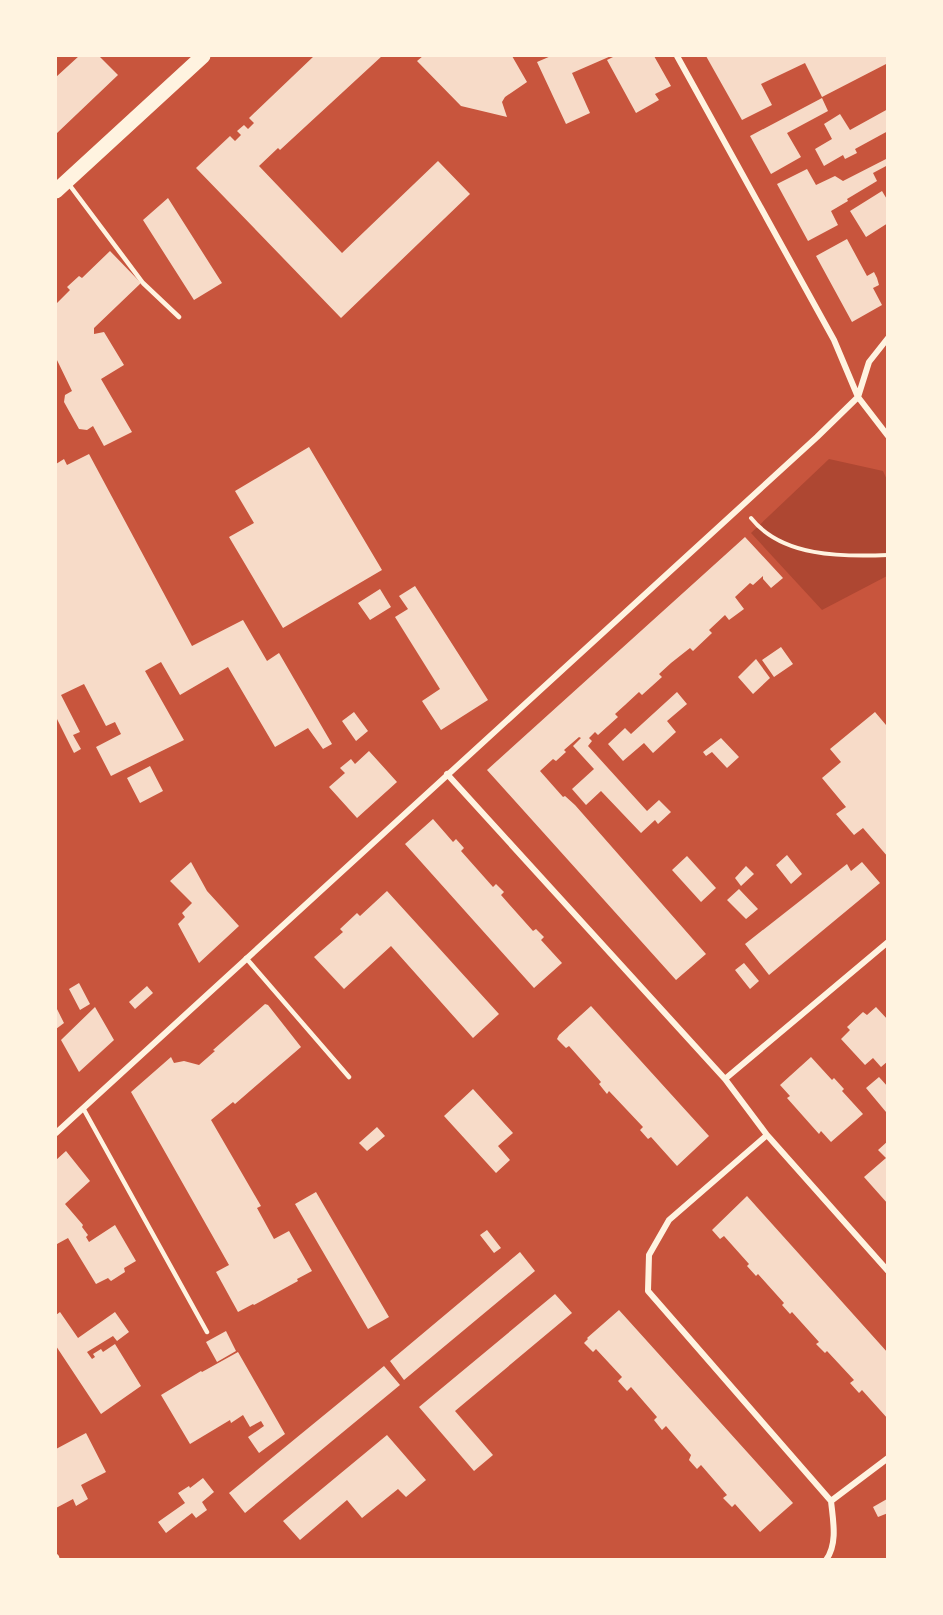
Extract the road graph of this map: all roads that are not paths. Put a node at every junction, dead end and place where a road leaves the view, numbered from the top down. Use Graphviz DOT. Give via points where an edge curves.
graph roads {
  1 [pos="203,56"];
  2 [pos="677,56"];
  3 [pos="61,186"];
  4 [pos="179,317"];
  5 [pos="888,338"];
  6 [pos="858,397"];
  7 [pos="888,436"];
  8 [pos="447,774"];
  9 [pos="888,942"];
  10 [pos="246,958"];
  11 [pos="350,1077"];
  12 [pos="725,1079"];
  13 [pos="83,1108"];
  14 [pos="56,1132"];
  15 [pos="767,1135"];
  16 [pos="888,1271"];
  17 [pos="207,1332"];
  18 [pos="888,1458"];
  19 [pos="831,1501"];
  20 [pos="826,1560"];
  1 -- 3 [label="main road"];
  2 -- 6 [label="street" via="834,340"];
  3 -- 4 [label="lane" via="143,283"];
  5 -- 6 [label="street" via="869,362"];
  6 -- 7 [label="street"];
  6 -- 8 [label="street"];
  8 -- 10 [label="street"];
  8 -- 12 [label="street"];
  9 -- 12 [label="street"];
  10 -- 11 [label="lane"];
  10 -- 13 [label="street"];
  12 -- 15 [label="street"];
  13 -- 14 [label="street"];
  13 -- 17 [label="lane"];
  15 -- 16 [label="street"];
  15 -- 19 [label="street" via="669,1220 649,1255 648,1291"];
  18 -- 19 [label="street"];
  19 -- 20 [label="street" via="834,1527 831,1553"];
}
